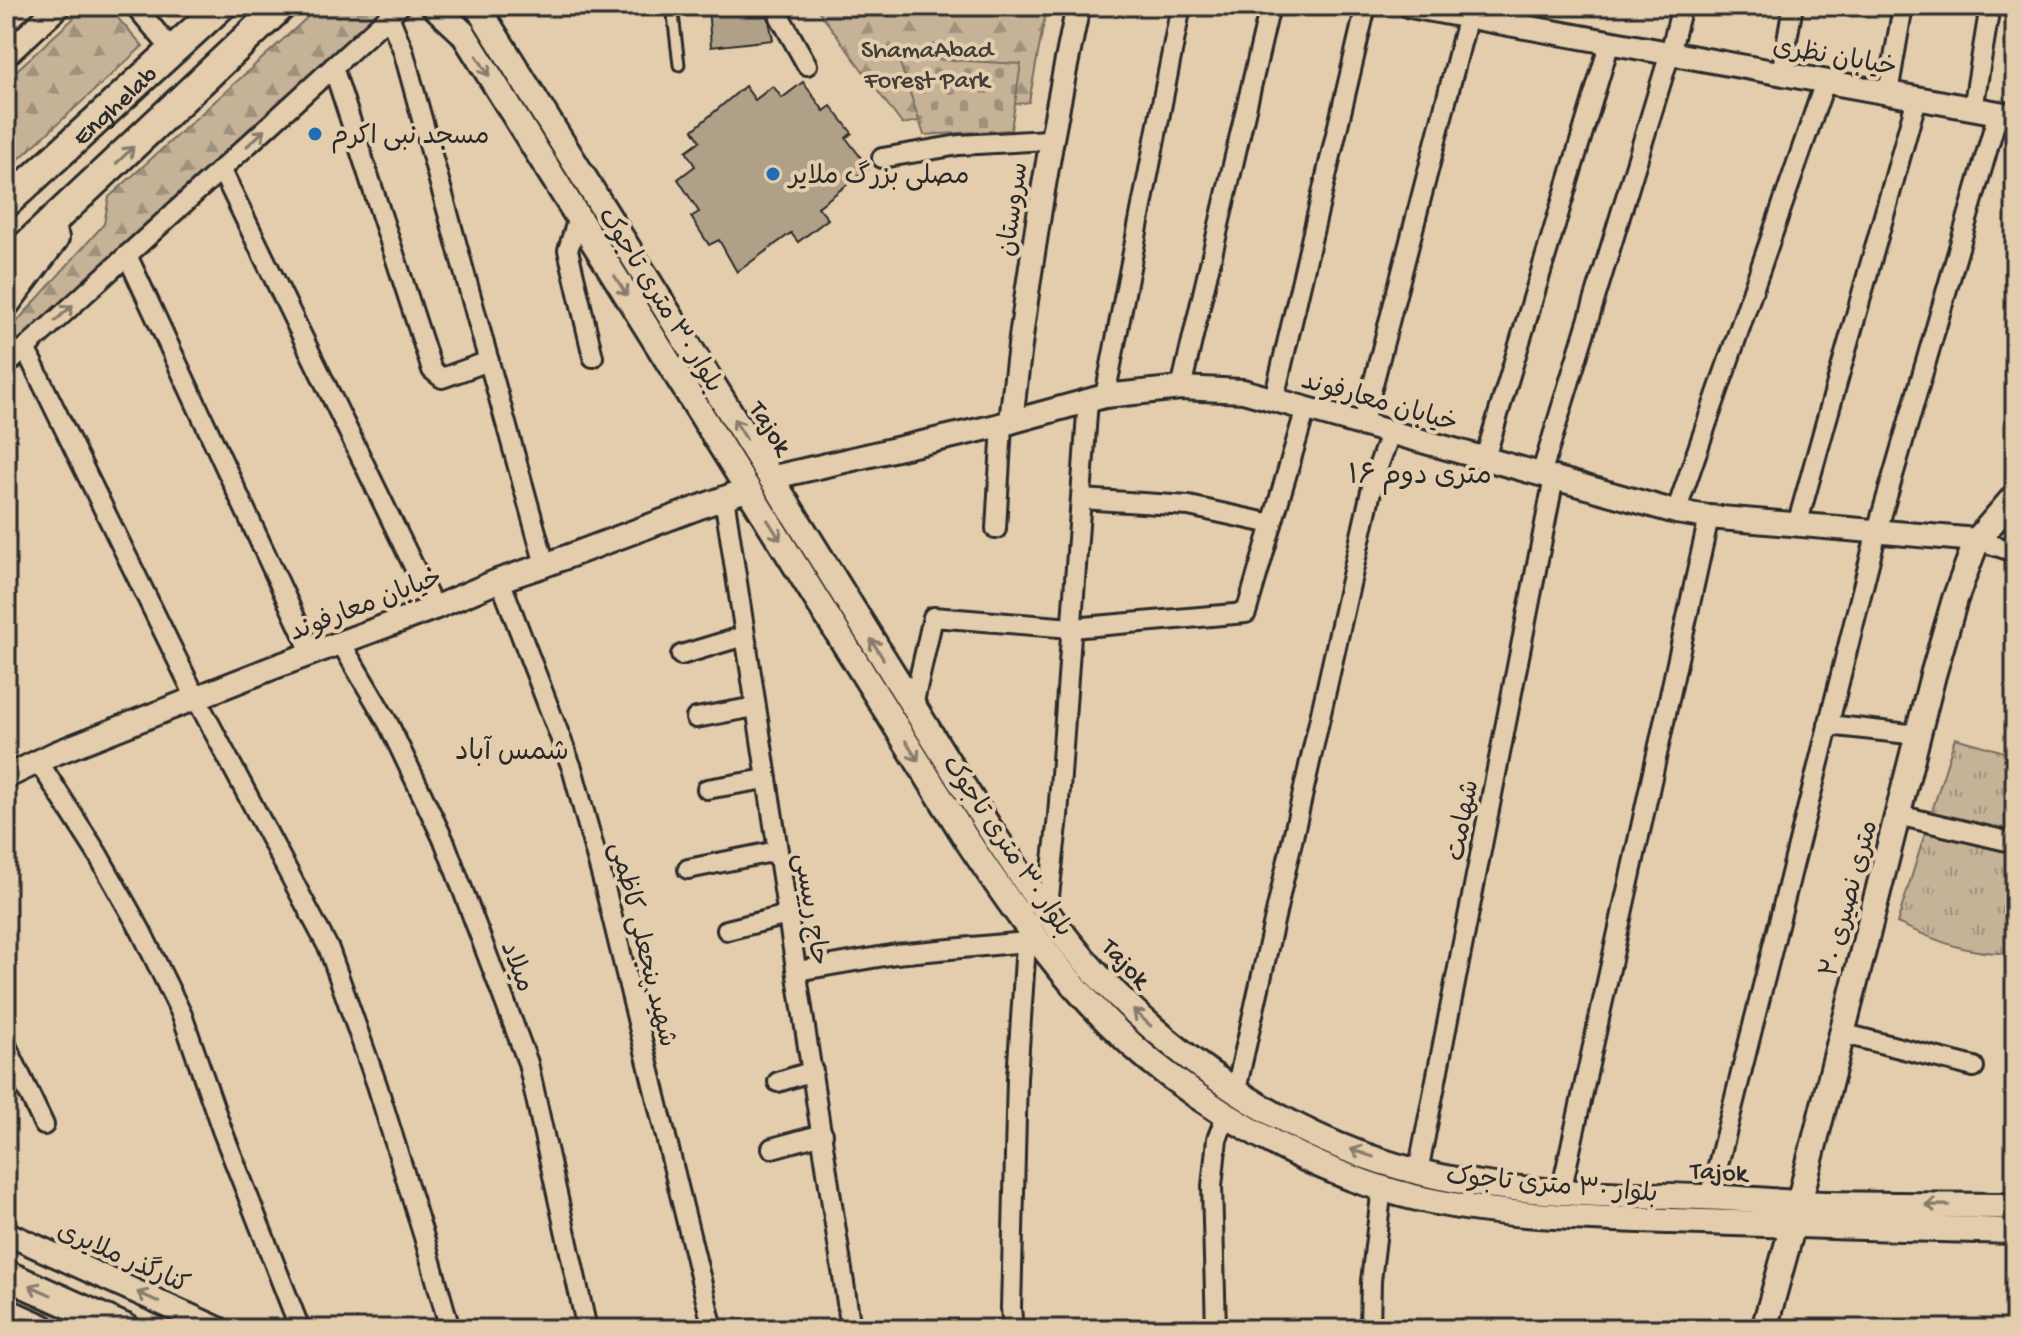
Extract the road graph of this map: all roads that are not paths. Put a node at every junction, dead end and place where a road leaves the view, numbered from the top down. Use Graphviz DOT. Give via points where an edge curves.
graph roads {
  1 [pos="59,6"];
  2 [pos="135,6"];
  3 [pos="221,6"];
  4 [pos="281,6"];
  5 [pos="434,6"];
  6 [pos="477,6"];
  7 [pos="672,6"];
  8 [pos="778,6"];
  9 [pos="1078,6"];
  10 [pos="1181,6"];
  11 [pos="1270,6"];
  12 [pos="1366,6"];
  13 [pos="1410,6"];
  14 [pos="1682,6"];
  15 [pos="1793,6"];
  16 [pos="1903,6"];
  17 [pos="1990,6"];
  18 [pos="1440,9"];
  19 [pos="394,11"];
  20 [pos="1468,16"];
  21 [pos="1522,16"];
  22 [pos="1610,42"];
  23 [pos="172,50"];
  24 [pos="1670,53"];
  25 [pos="6,55"];
  26 [pos="679,65"];
  27 [pos="807,65"];
  28 [pos="333,67"];
  29 [pos="1781,74"];
  30 [pos="1825,82"];
  31 [pos="1888,93"];
  32 [pos="1917,98"];
  33 [pos="1973,109"];
  34 [pos="2006,115"];
  35 [pos="1049,140"];
  36 [pos="882,158"];
  37 [pos="221,169"];
  38 [pos="96,182"];
  39 [pos="6,203"];
  40 [pos="578,218"];
  41 [pos="127,255"];
  42 [pos="6,265"];
  43 [pos="6,302"];
  44 [pos="25,348"];
  45 [pos="593,357"];
  46 [pos="489,361"];
  47 [pos="6,366"];
  48 [pos="1181,388"];
  49 [pos="1096,398"];
  50 [pos="1274,399"];
  51 [pos="1306,408"];
  52 [pos="1006,423"];
  53 [pos="1363,423"];
  54 [pos="1391,431"];
  55 [pos="1485,458"];
  56 [pos="1547,477"];
  57 [pos="770,478"];
  58 [pos="748,489"];
  59 [pos="2015,496"];
  60 [pos="724,497"];
  61 [pos="1081,499"];
  62 [pos="1676,512"];
  63 [pos="1709,517"];
  64 [pos="1272,524"];
  65 [pos="1797,525"];
  66 [pos="996,529"];
  67 [pos="1877,531"];
  68 [pos="1977,540"];
  69 [pos="2015,552"];
  70 [pos="545,565"];
  71 [pos="500,580"];
  72 [pos="434,608"];
  73 [pos="1072,628"];
  74 [pos="744,636"];
  75 [pos="341,643"];
  76 [pos="312,654"];
  77 [pos="681,655"];
  78 [pos="196,698"];
  79 [pos="913,706"];
  80 [pos="755,707"];
  81 [pos="696,718"];
  82 [pos="1828,725"];
  83 [pos="1918,735"];
  84 [pos="38,761"];
  85 [pos="6,777"];
  86 [pos="766,779"];
  87 [pos="707,789"];
  88 [pos="1898,815"];
  89 [pos="2015,843"];
  90 [pos="777,851"];
  91 [pos="688,869"];
  92 [pos="1047,914"];
  93 [pos="788,915"];
  94 [pos="727,930"];
  95 [pos="1026,936"];
  96 [pos="797,971"];
  97 [pos="1841,1033"];
  98 [pos="6,1045"];
  99 [pos="1974,1067"];
  100 [pos="813,1071"];
  101 [pos="778,1082"];
  102 [pos="1236,1090"];
  103 [pos="1227,1114"];
  104 [pos="44,1125"];
  105 [pos="823,1134"];
  106 [pos="772,1148"];
  107 [pos="1418,1172"];
  108 [pos="1382,1187"];
  109 [pos="1561,1192"];
  110 [pos="1710,1197"];
  111 [pos="2015,1206"];
  112 [pos="1796,1214"];
  113 [pos="2015,1231"];
  114 [pos="6,1233"];
  115 [pos="6,1275"];
  116 [pos="6,1313"];
  117 [pos="42,1329"];
  118 [pos="126,1329"];
  119 [pos="219,1329"];
  120 [pos="300,1329"];
  121 [pos="450,1329"];
  122 [pos="587,1329"];
  123 [pos="713,1329"];
  124 [pos="851,1329"];
  125 [pos="1013,1329"];
  126 [pos="1216,1329"];
  127 [pos="1370,1329"];
  128 [pos="1764,1329"];
  1 -- 25 [label="street"];
  2 -- 23 [label="street"];
  3 -- 23 [label="main road, Enghelab"];
  38 -- 4 [label="main road, Enghelab, one-way"];
  5 -- 40 [label="main road, بلوار ۳۰ متری تاجوک, one-way" via="463,33"];
  57 -- 6 [label="main road, Tajok, one-way"];
  7 -- 26 [label="lane"];
  8 -- 27 [label="street"];
  9 -- 35 [label="street, سروستان"];
  10 -- 49 [label="street"];
  11 -- 48 [label="street"];
  12 -- 50 [label="street"];
  13 -- 18 [label="street, خیابان نظری"];
  14 -- 24 [label="street, شهامت"];
  15 -- 29 [label="street"];
  16 -- 31 [label="street"];
  17 -- 33 [label="street"];
  18 -- 20 [label="street, خیابان نظری"];
  19 -- 28 [label="street"];
  19 -- 46 [label="street"];
  20 -- 21 [label="street, خیابان نظری"];
  20 -- 53 [label="street"];
  21 -- 22 [label="street, خیابان نظری"];
  22 -- 24 [label="street, خیابان نظری"];
  22 -- 55 [label="street"];
  23 -- 39 [label="main road, Enghelab"];
  24 -- 29 [label="street, خیابان نظری"];
  24 -- 56 [label="street, شهامت"];
  37 -- 28 [label="street, one-way"];
  28 -- 46 [label="street" via="432,370 442,378"];
  29 -- 30 [label="street, خیابان نظری"];
  30 -- 31 [label="street, خیابان نظری"];
  30 -- 62 [label="street"];
  31 -- 32 [label="street, خیابان نظری"];
  32 -- 33 [label="street, خیابان نظری"];
  32 -- 65 [label="street"];
  33 -- 34 [label="street, خیابان نظری"];
  34 -- 67 [label="street"];
  35 -- 36 [label="street" via="959,145"];
  35 -- 52 [label="street, سروستان"];
  37 -- 41 [label="street"];
  37 -- 72 [label="street"];
  38 -- 42 [label="main road, Enghelab"];
  38 -- 43 [label="main road, Enghelab"];
  40 -- 45 [label="street" via="568,250"];
  40 -- 58 [label="main road, بلوار ۳۰ متری تاجوک, one-way"];
  44 -- 41 [label="street, one-way"];
  41 -- 76 [label="street"];
  44 -- 47 [label="street"];
  44 -- 78 [label="street"];
  46 -- 70 [label="street"];
  48 -- 49 [label="street, خیابان معارفوند"];
  48 -- 50 [label="street, خیابان معارفوند" via="1243,391"];
  49 -- 52 [label="street, خیابان معارفوند"];
  49 -- 61 [label="street"];
  50 -- 51 [label="street, خیابان معارفوند"];
  51 -- 53 [label="street, خیابان معارفوند"];
  51 -- 64 [label="street"];
  52 -- 57 [label="street, خیابان معارفوند"];
  52 -- 66 [label="street"];
  53 -- 54 [label="street, خیابان معارفوند"];
  54 -- 55 [label="street, خیابان معارفوند"];
  54 -- 102 [label="street" via="1374,478"];
  55 -- 56 [label="street, خیابان معارفوند"];
  56 -- 62 [label="street, خیابان معارفوند"];
  56 -- 107 [label="street, شهامت"];
  57 -- 58 [label="main road"];
  79 -- 57 [label="main road, Tajok, one-way"];
  58 -- 60 [label="street, خیابان معارفوند"];
  58 -- 95 [label="main road, بلوار ۳۰ متری تاجوک, one-way"];
  59 -- 68 [label="main road, ۲۰ متری نصیری"];
  60 -- 70 [label="street, خیابان معارفوند"];
  60 -- 74 [label="street, حاج رییسی"];
  61 -- 64 [label="street" via="1189,506"];
  61 -- 73 [label="street"];
  62 -- 63 [label="street, خیابان معارفوند"];
  63 -- 65 [label="street, خیابان معارفوند"];
  63 -- 109 [label="street"];
  64 -- 73 [label="street" via="1246,613"];
  65 -- 67 [label="street, خیابان معارفوند"];
  67 -- 68 [label="street, خیابان معارفوند"];
  67 -- 82 [label="street"];
  68 -- 69 [label="street"];
  68 -- 83 [label="main road, ۲۰ متری نصیری"];
  70 -- 71 [label="street, خیابان معارفوند"];
  71 -- 72 [label="street, خیابان معارفوند"];
  71 -- 123 [label="street, شهید پنجعلی کاظمی" via="572,768"];
  72 -- 75 [label="street, خیابان معارفوند"];
  73 -- 79 [label="street" via="933,617"];
  73 -- 92 [label="street"];
  74 -- 77 [label="street"];
  74 -- 80 [label="street, حاج رییسی"];
  75 -- 76 [label="street, خیابان معارفوند"];
  75 -- 122 [label="street, میلاد" via="388,723 445,843 528,1063"];
  76 -- 78 [label="street, خیابان معارفوند"];
  78 -- 84 [label="street, خیابان معارفوند"];
  78 -- 121 [label="street" via="329,949 377,1085"];
  79 -- 92 [label="main road, Tajok"];
  80 -- 81 [label="street"];
  80 -- 86 [label="street, حاج رییسی"];
  82 -- 83 [label="street"];
  82 -- 110 [label="street"];
  83 -- 88 [label="main road, ۲۰ متری نصیری"];
  84 -- 85 [label="street, خیابان معارفوند"];
  84 -- 120 [label="street" via="97,853 182,1015"];
  86 -- 87 [label="street"];
  86 -- 90 [label="street, حاج رییسی"];
  88 -- 89 [label="street"];
  88 -- 97 [label="main road, ۲۰ متری نصیری"];
  90 -- 91 [label="street"];
  90 -- 93 [label="street, حاج رییسی"];
  102 -- 92 [label="main road, Tajok, one-way" via="1185,1057 1114,993"];
  93 -- 94 [label="street"];
  93 -- 96 [label="street, حاج رییسی"];
  95 -- 96 [label="street"];
  95 -- 103 [label="main road, بلوار ۳۰ متری تاجوک" via="1096,1010 1170,1076"];
  95 -- 125 [label="street" via="1017,1078"];
  96 -- 100 [label="street, حاج رییسی"];
  97 -- 99 [label="street"];
  97 -- 112 [label="main road, ۲۰ متری نصیری"];
  98 -- 104 [label="street"];
  100 -- 101 [label="street"];
  100 -- 105 [label="street, حاج رییسی"];
  107 -- 102 [label="main road, Tajok, one-way" via="1339,1145"];
  103 -- 108 [label="main road, بلوار ۳۰ متری تاجوک" via="1330,1169"];
  103 -- 126 [label="street" via="1217,1139 1212,1186"];
  105 -- 106 [label="street"];
  105 -- 124 [label="street, حاج رییسی"];
  107 -- 109 [label="main road, Tajok"];
  108 -- 112 [label="main road, بلوار ۳۰ متری تاجوک" via="1489,1211 1567,1217"];
  108 -- 127 [label="street"];
  109 -- 110 [label="main road, Tajok"];
  110 -- 112 [label="main road, Tajok"];
  111 -- 112 [label="main road, Tajok, one-way"];
  112 -- 113 [label="main road, بلوار ۳۰ متری تاجوک"];
  112 -- 128 [label="main road, ۲۰ متری نصیری"];
  119 -- 114 [label="street, کنارگذر ملایری, one-way"];
  118 -- 115 [label="main road, one-way"];
  116 -- 117 [label="main road"];
}
